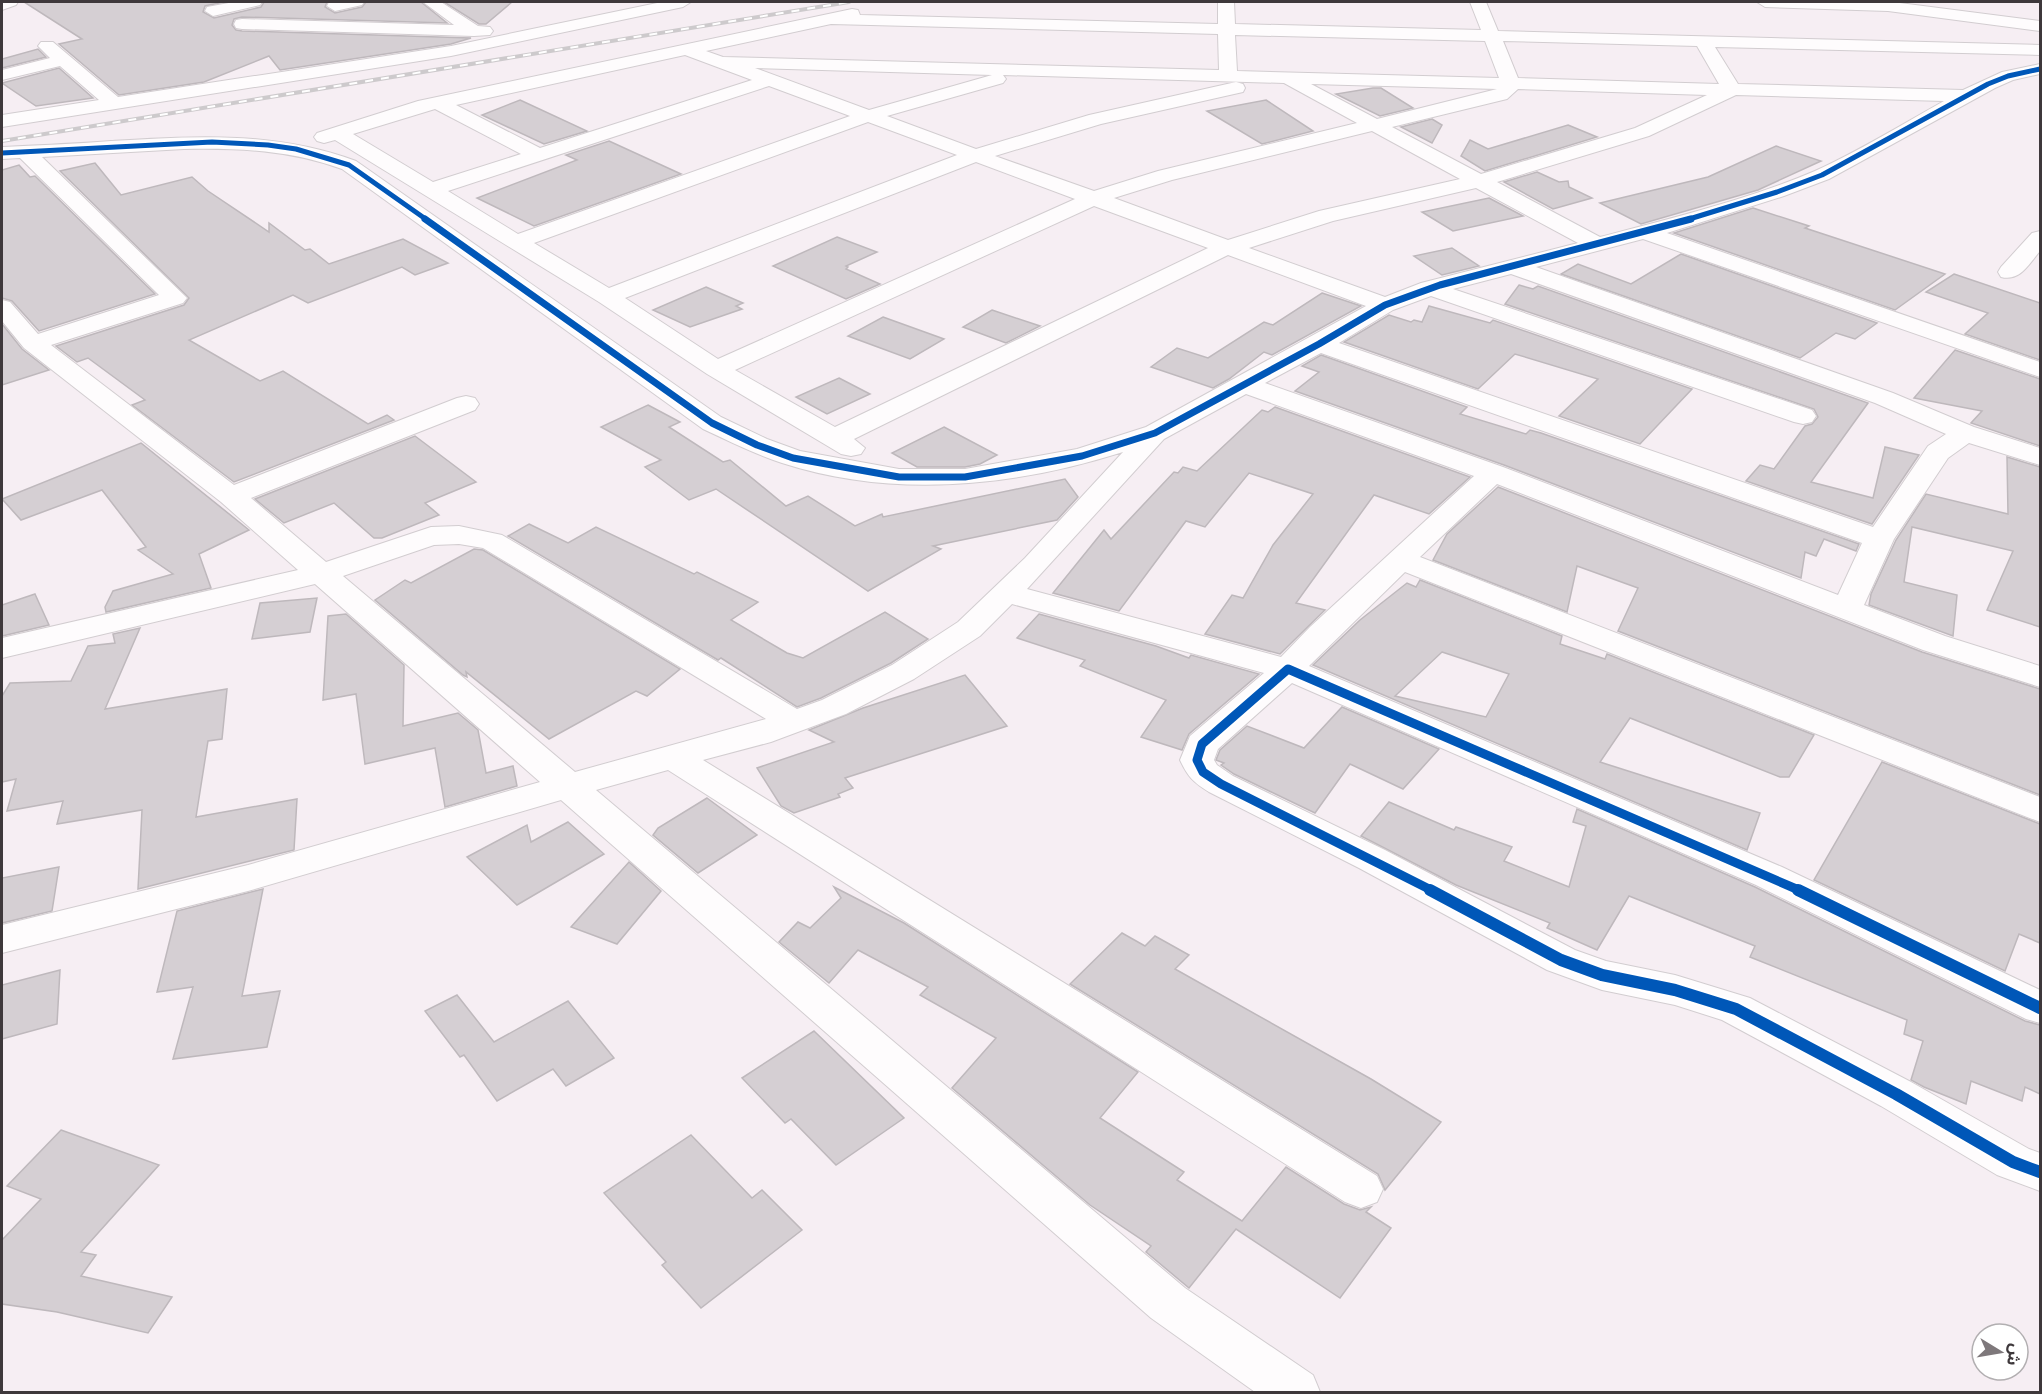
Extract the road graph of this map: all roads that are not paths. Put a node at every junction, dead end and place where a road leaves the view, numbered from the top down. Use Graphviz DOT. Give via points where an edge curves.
graph roads {
  1 [pos="10,2"];
  2 [pos="254,2"];
  3 [pos="356,2"];
  4 [pos="431,2"];
  5 [pos="683,2"];
  6 [pos="1226,2"];
  7 [pos="1478,2"];
  8 [pos="1765,2"];
  9 [pos="897,4"];
  10 [pos="2,5"];
  11 [pos="335,6"];
  12 [pos="570,7"];
  13 [pos="213,11"];
  14 [pos="831,19"];
  15 [pos="594,22"];
  16 [pos="242,24"];
  17 [pos="1040,24"];
  18 [pos="2040,26"];
  19 [pos="1227,29"];
  20 [pos="474,31"];
  21 [pos="538,34"];
  22 [pos="1492,35"];
  23 [pos="1703,41"];
  24 [pos="47,46"];
  25 [pos="688,50"];
  26 [pos="2040,50"];
  27 [pos="64,60"];
  28 [pos="720,62"];
  29 [pos="2040,69"];
  30 [pos="1029,70"];
  31 [pos="2,75"];
  32 [pos="1228,76"];
  33 [pos="1285,78"];
  34 [pos="769,80"];
  35 [pos="1511,84"];
  36 [pos="1732,90"];
  37 [pos="1964,96"];
  38 [pos="112,103"];
  39 [pos="438,103"];
  40 [pos="868,116"];
  41 [pos="2,121"];
  42 [pos="1375,125"];
  43 [pos="337,133"];
  44 [pos="291,148"];
  45 [pos="25,152"];
  46 [pos="2,153"];
  47 [pos="538,155"];
  48 [pos="976,155"];
  49 [pos="1479,181"];
  50 [pos="431,190"];
  51 [pos="1094,198"];
  52 [pos="1646,233"];
  53 [pos="2040,238"];
  54 [pos="516,242"];
  55 [pos="1599,245"];
  56 [pos="1228,247"];
  57 [pos="1514,267"];
  58 [pos="2009,272"];
  59 [pos="1429,288"];
  60 [pos="607,297"];
  61 [pos="1385,304"];
  62 [pos="2,308"];
  63 [pos="33,343"];
  64 [pos="1319,344"];
  65 [pos="716,369"];
  66 [pos="2040,370"];
  67 [pos="1245,385"];
  68 [pos="466,404"];
  69 [pos="1803,416"];
  70 [pos="1155,433"];
  71 [pos="1965,433"];
  72 [pos="834,438"];
  73 [pos="2040,457"];
  74 [pos="1493,473"];
  75 [pos="899,477"];
  76 [pos="231,496"];
  77 [pos="1879,539"];
  78 [pos="1401,560"];
  79 [pos="320,574"];
  80 [pos="1007,593"];
  81 [pos="1847,609"];
  82 [pos="2,648"];
  83 [pos="1288,669"];
  84 [pos="2040,677"];
  85 [pos="795,722"];
  86 [pos="674,758"];
  87 [pos="567,786"];
  88 [pos="2040,810"];
  89 [pos="2,939"];
  90 [pos="2040,1008"];
  91 [pos="2040,1172"];
  92 [pos="1361,1189"];
  93 [pos="1295,1392"];
  1 -- 10 [label="street"];
  2 -- 13 [label="street"];
  3 -- 11 [label="street"];
  4 -- 20 [label="street"];
  5 -- 15 [label="street"];
  6 -- 19 [label="street"];
  7 -- 22 [label="street"];
  8 -- 18 [label="street" via="1888,6"];
  9 -- 14 [label="street"];
  12 -- 15 [label="street"];
  14 -- 17 [label="street"];
  14 -- 25 [label="street"];
  15 -- 21 [label="street"];
  16 -- 20 [label="street"];
  17 -- 19 [label="street"];
  17 -- 30 [label="street"];
  19 -- 22 [label="street"];
  19 -- 32 [label="street"];
  20 -- 21 [label="street"];
  21 -- 38 [label="street"];
  22 -- 23 [label="street"];
  22 -- 35 [label="street"];
  23 -- 26 [label="street"];
  23 -- 36 [label="street"];
  24 -- 27 [label="street"];
  25 -- 28 [label="street"];
  25 -- 39 [label="street"];
  27 -- 31 [label="street"];
  27 -- 38 [label="street"];
  28 -- 30 [label="street"];
  28 -- 34 [label="street"];
  29 -- 37 [label="street" via="2008,76"];
  30 -- 32 [label="street"];
  30 -- 40 [label="street"];
  32 -- 33 [label="street"];
  33 -- 35 [label="street"];
  33 -- 42 [label="street"];
  33 -- 48 [label="street" via="1096,119"];
  34 -- 40 [label="street"];
  34 -- 47 [label="street"];
  35 -- 36 [label="street"];
  35 -- 42 [label="street" via="1508,90 1483,100"];
  36 -- 37 [label="street"];
  36 -- 49 [label="street" via="1642,132"];
  37 -- 52 [label="street" via="1822,175"];
  38 -- 41 [label="street"];
  39 -- 43 [label="street"];
  39 -- 47 [label="street"];
  40 -- 48 [label="street"];
  40 -- 54 [label="street"];
  42 -- 49 [label="street"];
  42 -- 51 [label="street" via="1165,175"];
  43 -- 44 [label="street"];
  43 -- 50 [label="street"];
  44 -- 45 [label="street" via="214,142"];
  44 -- 75 [label="street" via="322,153 349,165 712,423 794,458"];
  45 -- 46 [label="street"];
  45 -- 63 [label="street" via="175,297"];
  47 -- 50 [label="street"];
  48 -- 51 [label="street"];
  48 -- 60 [label="street"];
  49 -- 55 [label="street"];
  49 -- 56 [label="street" via="1327,216"];
  50 -- 54 [label="street"];
  51 -- 56 [label="street"];
  51 -- 65 [label="street"];
  52 -- 55 [label="street"];
  52 -- 66 [label="street"];
  53 -- 58 [label="street"];
  54 -- 60 [label="street"];
  55 -- 57 [label="street"];
  56 -- 61 [label="street"];
  56 -- 72 [label="street"];
  57 -- 59 [label="street"];
  57 -- 71 [label="street" via="1873,394"];
  59 -- 61 [label="street"];
  59 -- 69 [label="street"];
  60 -- 65 [label="street"];
  61 -- 64 [label="street"];
  62 -- 63 [label="street"];
  63 -- 76 [label="street"];
  64 -- 67 [label="street"];
  64 -- 77 [label="street"];
  65 -- 72 [label="street"];
  67 -- 70 [label="street"];
  67 -- 74 [label="street"];
  68 -- 76 [label="street"];
  70 -- 75 [label="street" via="1083,456 1028,467 965,477"];
  70 -- 80 [label="street"];
  71 -- 73 [label="street"];
  71 -- 77 [label="street" via="1938,452"];
  72 -- 75 [label="street"];
  74 -- 78 [label="street"];
  74 -- 81 [label="street"];
  76 -- 79 [label="street"];
  77 -- 81 [label="street"];
  78 -- 83 [label="street"];
  78 -- 88 [label="street"];
  79 -- 82 [label="street"];
  79 -- 85 [label="street" via="431,536 459,535 492,541"];
  79 -- 87 [label="street"];
  80 -- 83 [label="street"];
  80 -- 85 [label="street" via="969,629 903,672"];
  81 -- 84 [label="street" via="1934,643"];
  83 -- 90 [label="street" via="1769,876"];
  83 -- 91 [label="street" via="1202,744 1197,760 1203,772 1561,960 1602,975 1675,990 1736,1009 2013,1162"];
  85 -- 86 [label="street"];
  86 -- 87 [label="street"];
  86 -- 92 [label="street"];
  87 -- 89 [label="street" via="248,878"];
  87 -- 93 [label="street" via="1168,1303"];
}
